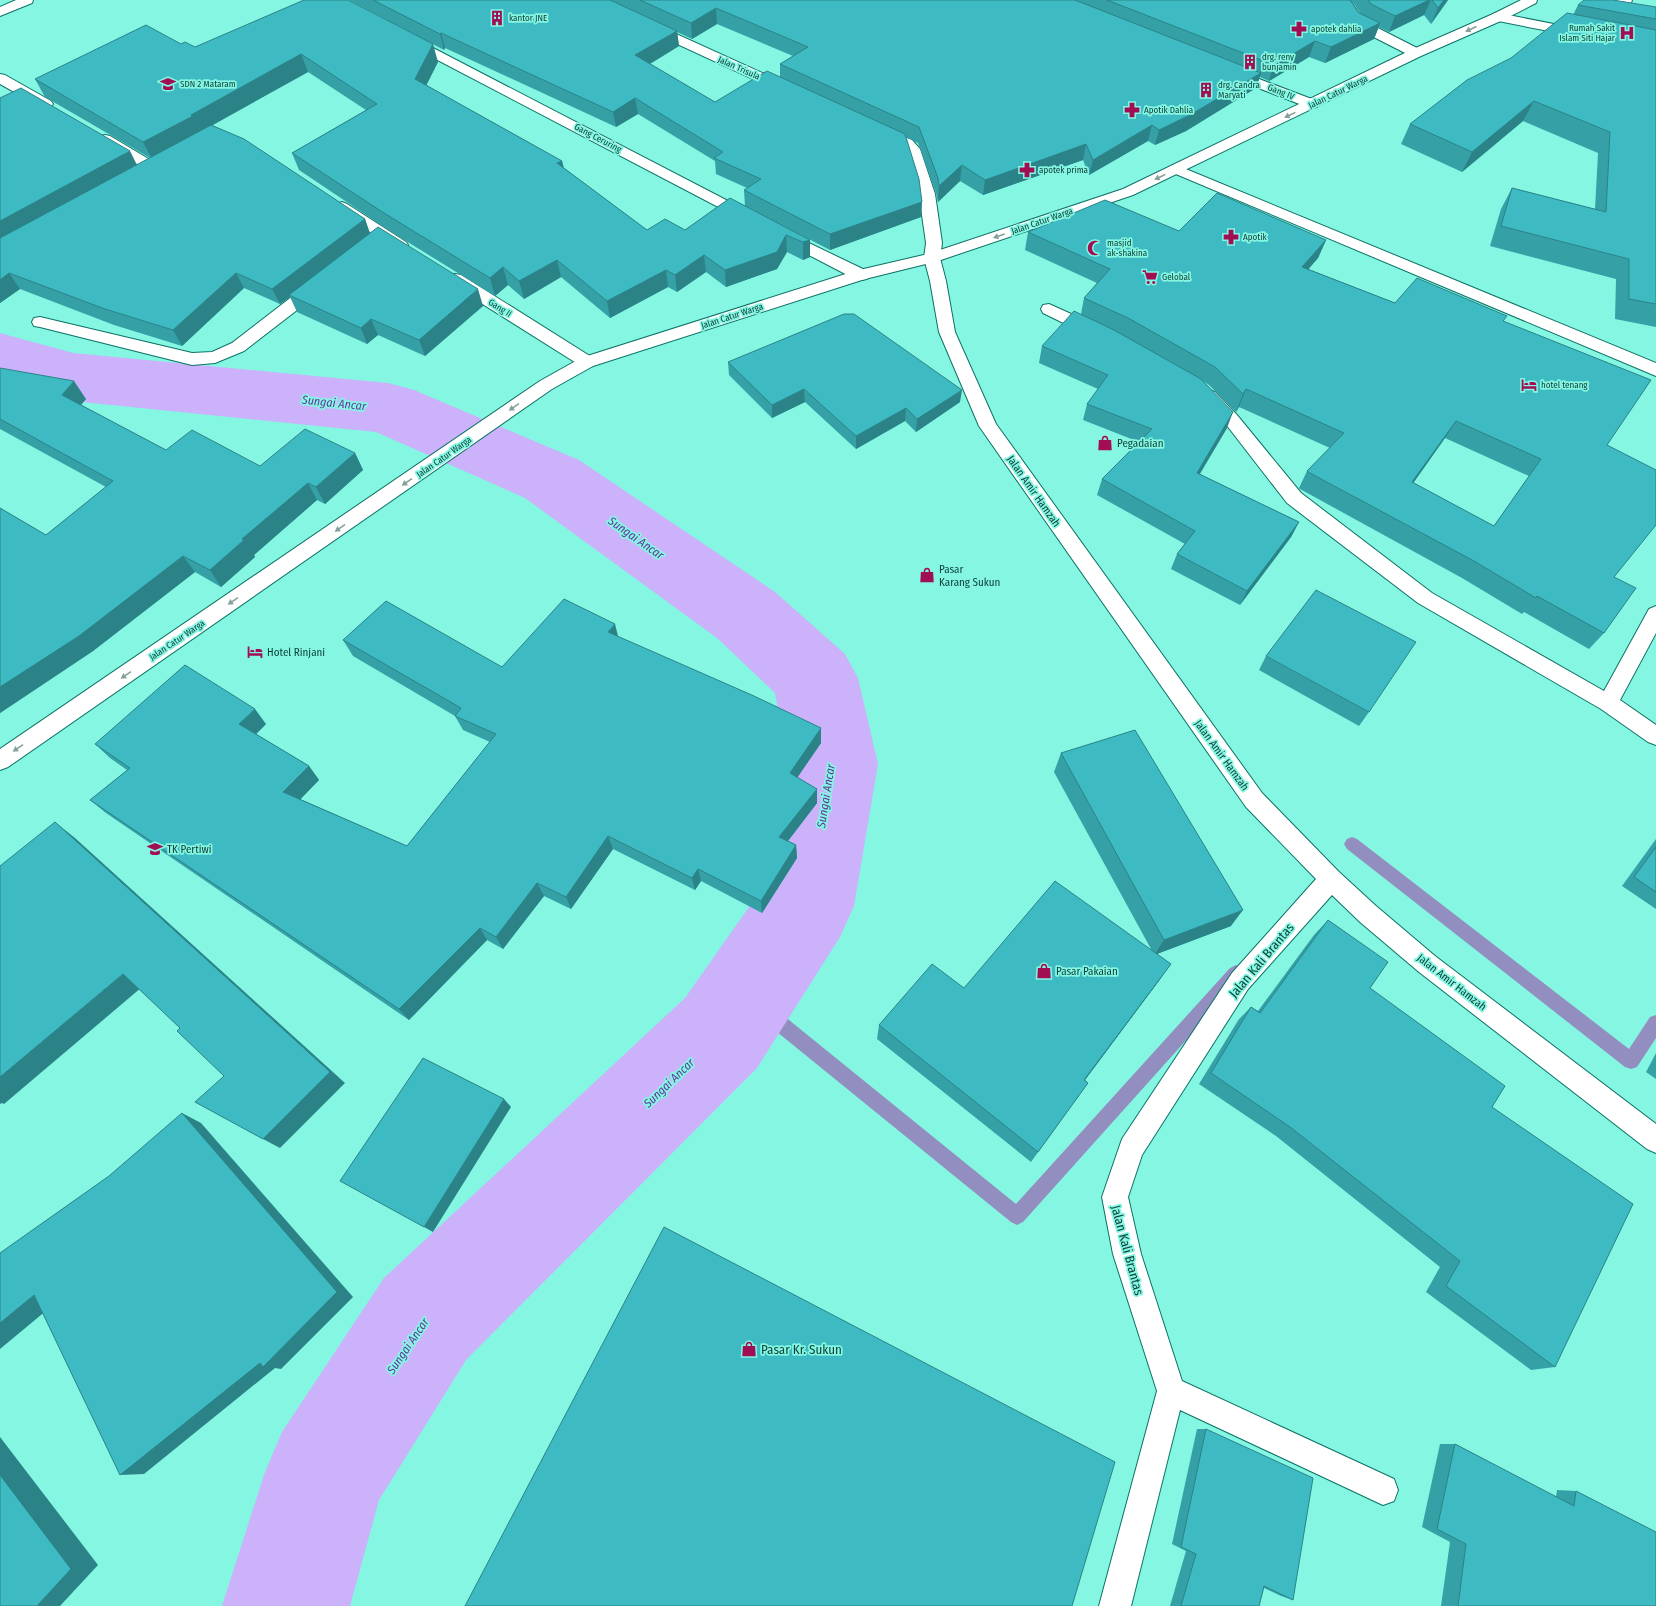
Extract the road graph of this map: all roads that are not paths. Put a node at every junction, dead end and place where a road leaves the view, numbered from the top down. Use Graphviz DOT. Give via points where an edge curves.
graph roads {
  1 [pos="27,0"];
  2 [pos="1331,0"];
  3 [pos="1531,0"];
  4 [pos="1592,0"];
  5 [pos="1626,0"];
  6 [pos="0,12"];
  7 [pos="1498,17"];
  8 [pos="642,23"];
  9 [pos="398,33"];
  10 [pos="1588,34"];
  11 [pos="1416,53"];
  12 [pos="1216,66"];
  13 [pos="0,78"];
  14 [pos="799,95"];
  15 [pos="1312,104"];
  16 [pos="60,113"];
  17 [pos="872,127"];
  18 [pos="93,132"];
  19 [pos="185,150"];
  20 [pos="152,167"];
  21 [pos="1176,169"];
  22 [pos="138,174"];
  23 [pos="332,200"];
  24 [pos="409,251"];
  25 [pos="932,258"];
  26 [pos="442,272"];
  27 [pos="860,276"];
  28 [pos="326,279"];
  29 [pos="1049,309"];
  30 [pos="40,322"];
  31 [pos="1110,338"];
  32 [pos="587,362"];
  33 [pos="1656,370"];
  34 [pos="1195,386"];
  35 [pos="1656,614"];
  36 [pos="1608,703"];
  37 [pos="1656,736"];
  38 [pos="0,761"];
  39 [pos="1330,879"];
  40 [pos="1656,1140"];
  41 [pos="1171,1391"];
  42 [pos="1383,1490"];
  43 [pos="1114,1606"];
  1 -- 6 [label="street"];
  2 -- 11 [label="street" via="1348,8 1359,24"];
  3 -- 7 [label="street, Jalan Catur Warga"];
  4 -- 5 [label="street" via="1611,7"];
  7 -- 10 [label="street"];
  7 -- 11 [label="street, Jalan Catur Warga, one-way"];
  8 -- 14 [label="street, Jalan Trisula"];
  9 -- 27 [label="street, Gang Ceruring"];
  11 -- 15 [label="street, Jalan Catur Warga"];
  12 -- 15 [label="street, Gang IV"];
  13 -- 16 [label="street"];
  15 -- 21 [label="street, Jalan Catur Warga, one-way"];
  17 -- 25 [label="street" via="907,143 913,149 927,194 934,243"];
  18 -- 20 [label="street"];
  19 -- 20 [label="street"];
  20 -- 22 [label="street"];
  21 -- 25 [label="street, Jalan Catur Warga, one-way" via="1128,192"];
  21 -- 33 [label="street"];
  23 -- 24 [label="street" via="376,239"];
  25 -- 27 [label="street, Jalan Catur Warga"];
  25 -- 39 [label="street, Jalan Amir Hamzah" via="947,332 988,426 1254,800"];
  26 -- 32 [label="street, Gang II"];
  27 -- 32 [label="street, Jalan Catur Warga"];
  28 -- 30 [label="street" via="238,348 215,357 192,359"];
  29 -- 31 [label="street"];
  32 -- 38 [label="street, Jalan Catur Warga, one-way" via="546,385"];
  34 -- 36 [label="street" via="1231,418 1294,498 1418,593"];
  35 -- 36 [label="street"];
  36 -- 37 [label="street"];
  39 -- 40 [label="street, Jalan Amir Hamzah" via="1427,964"];
  39 -- 41 [label="street, Jalan Kali Brantas" via="1240,981 1131,1148 1114,1197 1127,1254"];
  41 -- 42 [label="street"];
  41 -- 43 [label="street"];
}
